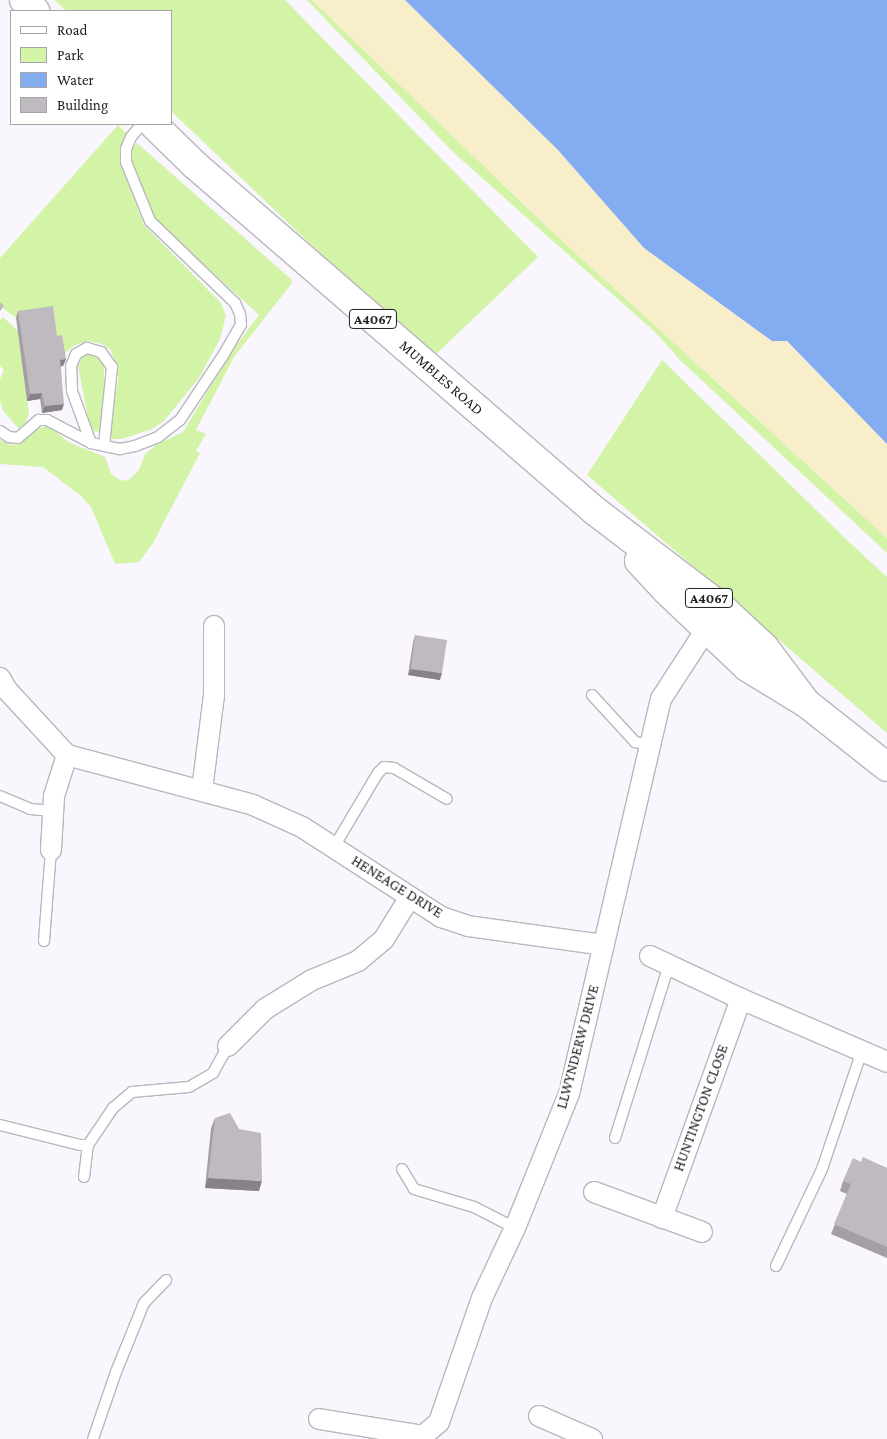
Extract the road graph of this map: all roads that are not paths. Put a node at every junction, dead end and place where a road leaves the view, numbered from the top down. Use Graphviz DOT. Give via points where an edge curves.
graph roads {
  1 [pos="24,0"];
  2 [pos="34,10"];
  3 [pos="141,125"];
  4 [pos="153,125"];
  5 [pos="0,431"];
  6 [pos="91,443"];
  7 [pos="104,446"];
  8 [pos="714,618"];
  9 [pos="214,626"];
  10 [pos="0,678"];
  11 [pos="592,695"];
  12 [pos="650,745"];
  13 [pos="67,755"];
  14 [pos="887,768"];
  15 [pos="202,790"];
  16 [pos="0,796"];
  17 [pos="447,799"];
  18 [pos="54,811"];
  19 [pos="334,846"];
  20 [pos="51,850"];
  21 [pos="410,897"];
  22 [pos="44,941"];
  23 [pos="604,945"];
  24 [pos="650,956"];
  25 [pos="669,965"];
  26 [pos="741,999"];
  27 [pos="228,1046"];
  28 [pos="862,1051"];
  29 [pos="887,1062"];
  30 [pos="0,1125"];
  31 [pos="615,1138"];
  32 [pos="88,1145"];
  33 [pos="402,1169"];
  34 [pos="84,1177"];
  35 [pos="594,1192"];
  36 [pos="662,1218"];
  37 [pos="515,1228"];
  38 [pos="702,1232"];
  39 [pos="776,1266"];
  40 [pos="166,1280"];
  41 [pos="539,1416"];
  42 [pos="319,1419"];
  43 [pos="93,1439"];
  44 [pos="592,1439"];
  1 -- 2 [label="main road"];
  3 -- 7 [label="lane" via="126,149 126,162 150,221 235,303 241,325 180,420 158,437 135,446 120,449"];
  4 -- 8 [label="main road, MUMBLES ROAD / A4067" via="195,165 595,511 666,590"];
  5 -- 6 [label="lane" via="18,438 39,420 47,420"];
  6 -- 7 [label="lane"];
  6 -- 7 [label="lane" via="72,392 71,366 76,354 87,348 101,352 112,367"];
  8 -- 12 [label="street, LLWYNDERW DRIVE" via="661,699"];
  8 -- 14 [label="main road, MUMBLES ROAD / A4067" via="747,667 806,703"];
  9 -- 15 [label="street" via="214,695"];
  10 -- 13 [label="street" via="7,690"];
  11 -- 12 [label="lane" via="636,742"];
  12 -- 23 [label="street, LLWYNDERW DRIVE"];
  13 -- 15 [label="street, HENEAGE DRIVE"];
  13 -- 18 [label="street" via="54,796"];
  15 -- 19 [label="street, HENEAGE DRIVE" via="253,805 302,827"];
  16 -- 18 [label="lane" via="30,809"];
  17 -- 19 [label="lane" via="394,768 384,767"];
  18 -- 20 [label="street"];
  19 -- 21 [label="street, HENEAGE DRIVE"];
  20 -- 22 [label="lane"];
  21 -- 23 [label="street, HENEAGE DRIVE" via="441,917 468,926"];
  21 -- 27 [label="street" via="384,939 358,961 312,980 265,1009"];
  23 -- 37 [label="street, LLWYNDERW DRIVE" via="569,1094"];
  24 -- 25 [label="street"];
  25 -- 26 [label="street"];
  25 -- 31 [label="lane"];
  26 -- 28 [label="street"];
  26 -- 36 [label="street, HUNTINGTON CLOSE"];
  27 -- 32 [label="lane" via="213,1073 189,1087 132,1092 113,1108"];
  28 -- 29 [label="street"];
  28 -- 39 [label="lane" via="822,1169"];
  30 -- 32 [label="lane"];
  32 -- 34 [label="lane"];
  33 -- 37 [label="lane" via="414,1189 474,1207"];
  35 -- 36 [label="street"];
  36 -- 38 [label="street"];
  37 -- 42 [label="street, LLWYNDERW DRIVE" via="482,1298 439,1422 423,1436"];
  40 -- 43 [label="lane" via="144,1303"];
  41 -- 44 [label="street"];
}
